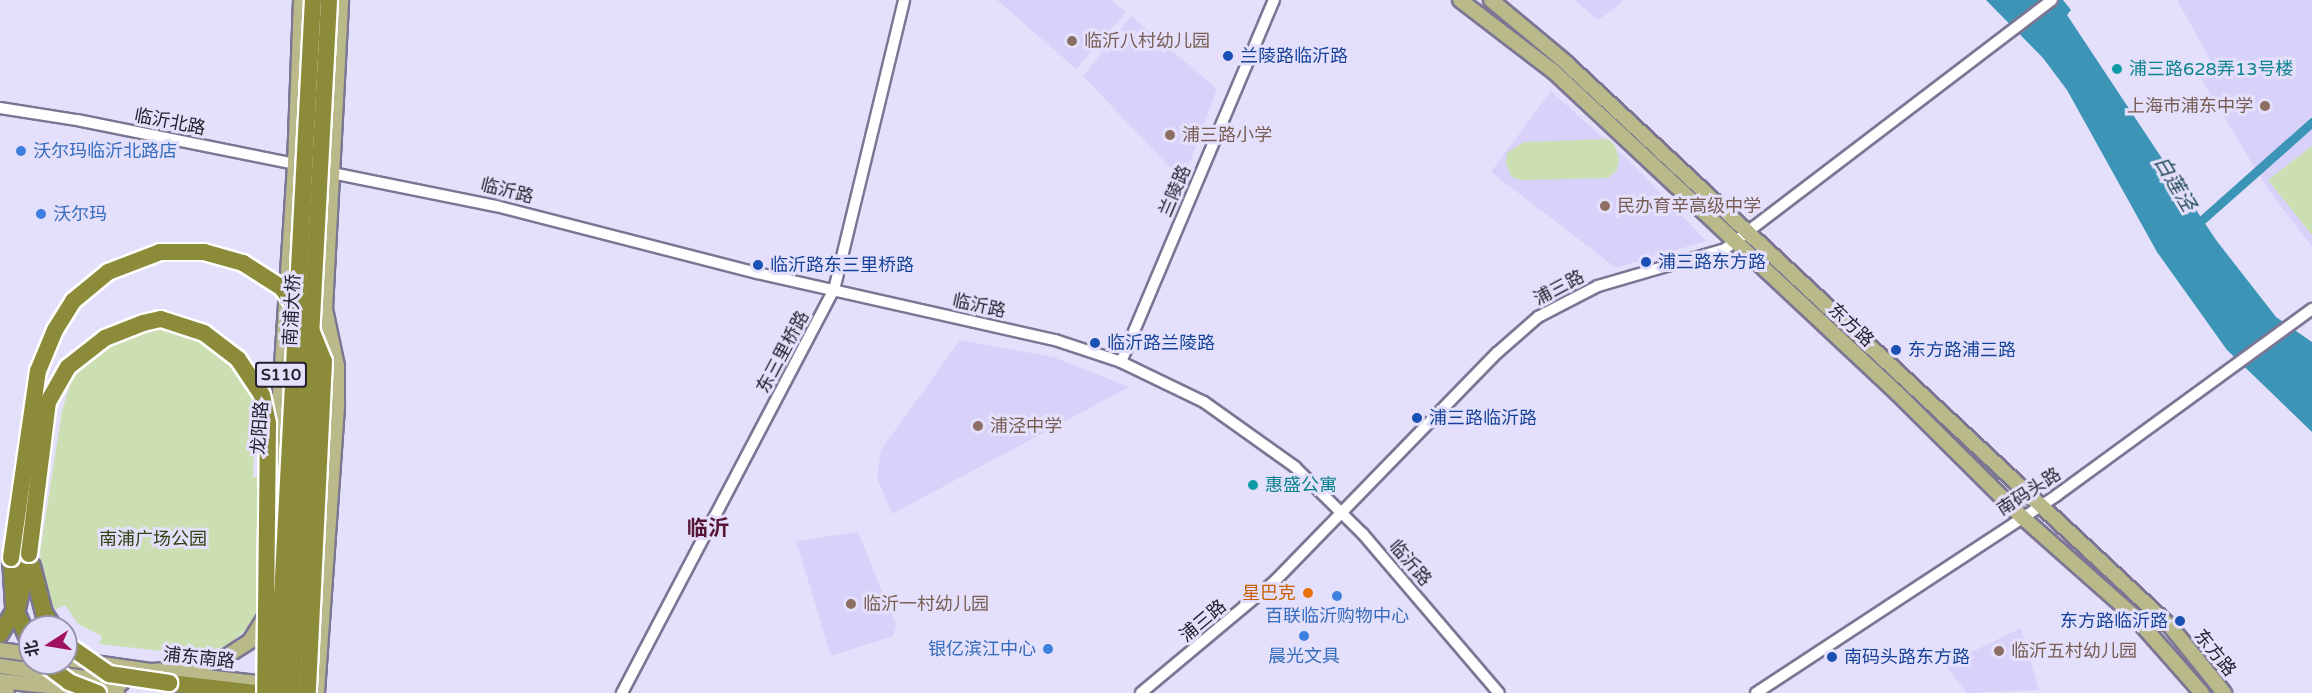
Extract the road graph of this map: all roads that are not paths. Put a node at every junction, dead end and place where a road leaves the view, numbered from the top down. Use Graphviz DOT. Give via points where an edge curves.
graph roads {
  1 [pos="301,0"];
  2 [pos="313,0"];
  3 [pos="329,0"];
  4 [pos="341,0"];
  5 [pos="904,0"];
  6 [pos="1274,0"];
  7 [pos="1460,0"];
  8 [pos="1491,0"];
  9 [pos="2052,0"];
  10 [pos="0,108"];
  11 [pos="295,164"];
  12 [pos="332,173"];
  13 [pos="1740,237"];
  14 [pos="834,290"];
  15 [pos="2312,309"];
  16 [pos="1121,362"];
  17 [pos="2039,505"];
  18 [pos="1344,514"];
  19 [pos="2022,517"];
  20 [pos="29,554"];
  21 [pos="10,558"];
  22 [pos="0,580"];
  23 [pos="48,615"];
  24 [pos="18,616"];
  25 [pos="0,634"];
  26 [pos="2,651"];
  27 [pos="78,652"];
  28 [pos="18,653"];
  29 [pos="78,661"];
  30 [pos="0,666"];
  31 [pos="152,671"];
  32 [pos="60,675"];
  33 [pos="0,681"];
  34 [pos="0,692"];
  35 [pos="7,693"];
  36 [pos="98,693"];
  37 [pos="117,693"];
  38 [pos="204,693"];
  39 [pos="256,693"];
  40 [pos="265,693"];
  41 [pos="277,693"];
  42 [pos="292,693"];
  43 [pos="318,693"];
  44 [pos="622,693"];
  45 [pos="1141,693"];
  46 [pos="1499,693"];
  47 [pos="1756,693"];
  48 [pos="2202,693"];
  49 [pos="2224,693"];
  1 -- 11 [label="main road, 龙阳路 / S110"];
  2 -- 41 [label="highway, 南浦大桥, bridge"];
  3 -- 42 [label="highway, 南浦大桥, bridge"];
  4 -- 12 [label="main road"];
  5 -- 14 [label="street, 东三里桥路"];
  6 -- 16 [label="street, 兰陵路"];
  7 -- 13 [label="main road, 东方路" via="1553,71"];
  8 -- 13 [label="main road, 东方路" via="1563,60"];
  9 -- 13 [label="street, 浦三路"];
  10 -- 11 [label="street, 临沂北路"];
  11 -- 12 [label="street, 临沂北路"];
  11 -- 31 [label="main road, 龙阳路 / S110" via="263,622 250,642 221,660 192,668"];
  12 -- 14 [label="street, 临沂路" via="432,190"];
  12 -- 43 [label="main road" via="325,309 337,366 337,405"];
  13 -- 17 [label="main road, 东方路"];
  13 -- 18 [label="street, 浦三路" via="1725,249 1598,286 1538,317 1497,353"];
  13 -- 19 [label="main road, 东方路"];
  14 -- 16 [label="street, 临沂路" via="1055,340"];
  14 -- 44 [label="street, 东三里桥路"];
  15 -- 17 [label="street, 南码头路"];
  16 -- 18 [label="street, 临沂路" via="1185,392 1246,429 1295,467"];
  17 -- 19 [label="street, 南码头路"];
  17 -- 49 [label="main road, 东方路" via="2171,627"];
  18 -- 45 [label="street, 浦三路" via="1269,586"];
  18 -- 46 [label="street, 临沂路"];
  19 -- 47 [label="street, 南码头路"];
  19 -- 48 [label="main road, 东方路" via="2134,616"];
  20 -- 23 [label="highway" via="37,593"];
  20 -- 25 [label="highway" via="18,605"];
  20 -- 40 [label="highway, bridge" via="48,402 68,367 105,338 143,323 161,320 204,333 238,358 262,395 268,424"];
  21 -- 22 [label="highway"];
  21 -- 24 [label="highway"];
  21 -- 43 [label="highway, bridge" via="38,371 68,308 108,272 160,252 204,252 243,263 282,288 310,327 324,361"];
  26 -- 28 [label="main road"];
  27 -- 39 [label="highway, bridge" via="109,674"];
  29 -- 31 [label="main road, 浦东南路"];
  30 -- 38 [label="main road, 浦东南路"];
  31 -- 43 [label="main road, 浦东南路"];
  32 -- 36 [label="highway, bridge"];
  33 -- 37 [label="main road"];
  34 -- 35 [label="main road"];
}
